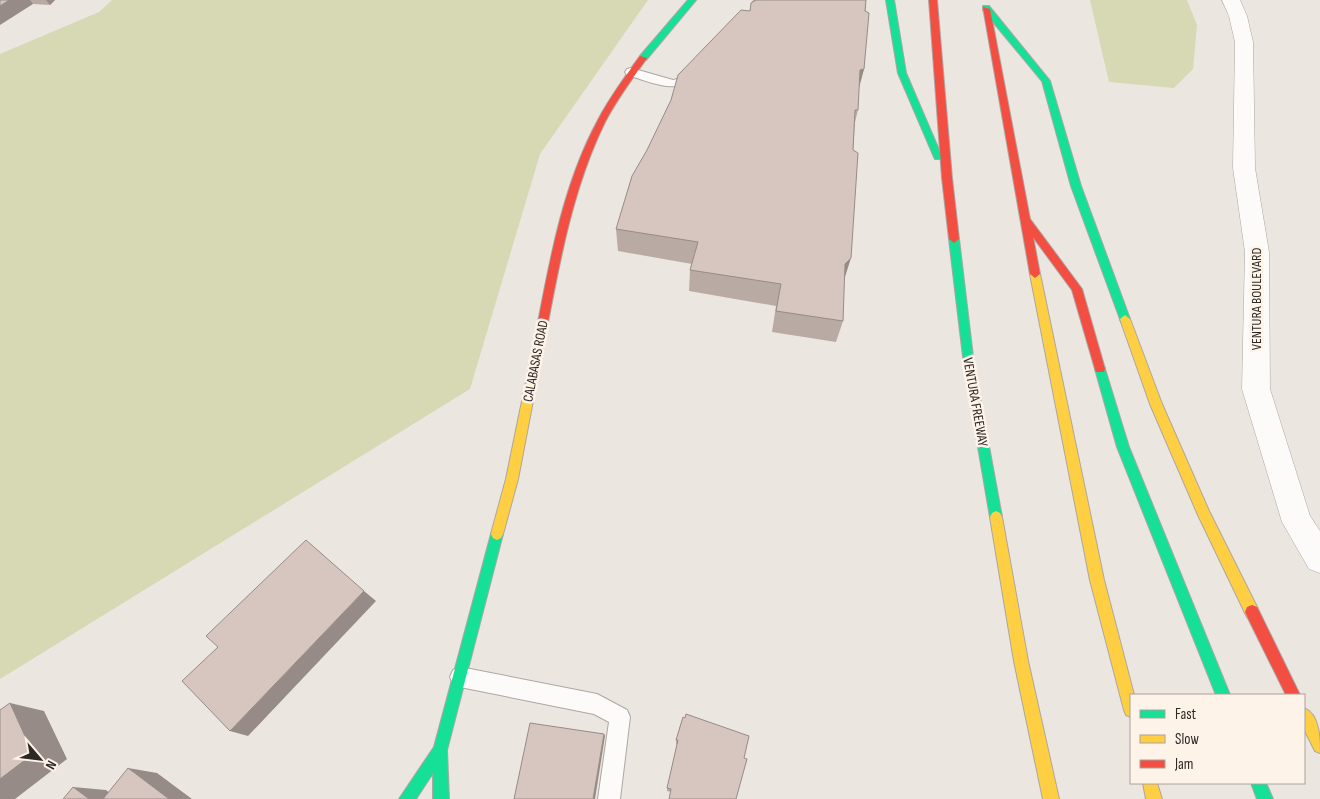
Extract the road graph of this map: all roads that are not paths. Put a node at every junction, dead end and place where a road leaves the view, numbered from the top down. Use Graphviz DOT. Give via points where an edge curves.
graph roads {
  1 [pos="692,0"];
  2 [pos="890,0"];
  3 [pos="933,0"];
  4 [pos="1231,0"];
  5 [pos="985,4"];
  6 [pos="702,62"];
  7 [pos="631,72"];
  8 [pos="947,178"];
  9 [pos="1023,217"];
  10 [pos="1320,558"];
  11 [pos="460,678"];
  12 [pos="1223,694"];
  13 [pos="1293,694"];
  14 [pos="1130,706"];
  15 [pos="620,717"];
  16 [pos="1305,717"];
  17 [pos="1320,746"];
  18 [pos="440,750"];
  19 [pos="1150,784"];
  20 [pos="1258,784"];
  21 [pos="407,799"];
  22 [pos="441,799"];
  23 [pos="609,799"];
  24 [pos="1051,799"];
  25 [pos="1154,799"];
  26 [pos="1265,799"];
  1 -- 7 [label="main road, CALABASAS ROAD"];
  2 -- 8 [label="main road" via="902,73"];
  3 -- 8 [label="main road, VENTURA FREEWAY"];
  4 -- 10 [label="street, VENTURA BOULEVARD" via="1244,42 1244,168 1257,252 1256,389 1297,522"];
  5 -- 9 [label="main road"];
  5 -- 13 [label="main road" via="1046,80 1076,186 1156,404 1204,516"];
  6 -- 7 [label="lane" via="677,84"];
  7 -- 11 [label="main road, CALABASAS ROAD" via="598,127 580,168 561,229 512,479"];
  8 -- 24 [label="main road, VENTURA FREEWAY" via="969,365 1022,661"];
  9 -- 12 [label="main road" via="1077,289 1123,447"];
  9 -- 14 [label="main road" via="1097,580"];
  11 -- 15 [label="lane" via="597,704"];
  11 -- 18 [label="main road, CALABASAS ROAD"];
  15 -- 23 [label="lane"];
  16 -- 17 [label="main road"];
  18 -- 21 [label="main road, CALABASAS ROAD"];
  18 -- 22 [label="main road, CALABASAS ROAD"];
  19 -- 25 [label="main road"];
  20 -- 26 [label="main road"];
}
